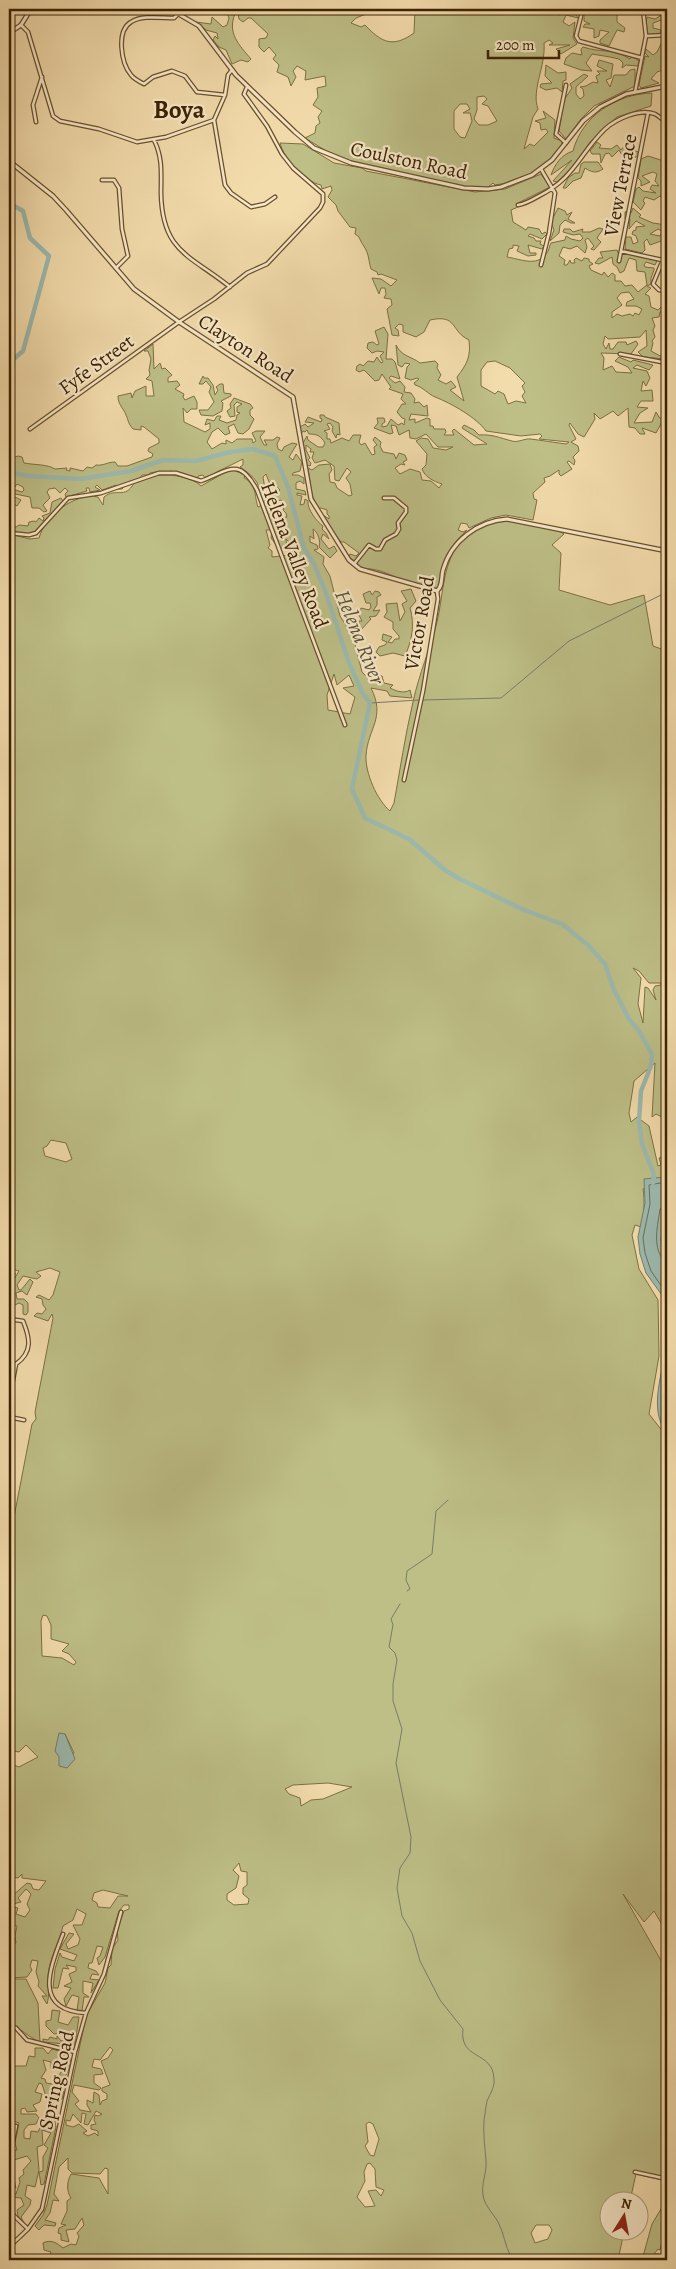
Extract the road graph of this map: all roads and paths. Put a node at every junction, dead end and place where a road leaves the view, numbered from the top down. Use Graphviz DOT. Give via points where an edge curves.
graph roads {
  1 [pos="31,9"];
  2 [pos="170,9"];
  3 [pos="643,9"];
  4 [pos="582,12"];
  5 [pos="179,13"];
  6 [pos="21,24"];
  7 [pos="9,33"];
  8 [pos="667,35"];
  9 [pos="646,36"];
  10 [pos="642,58"];
  11 [pos="232,70"];
  12 [pos="42,76"];
  13 [pos="566,85"];
  14 [pos="248,86"];
  15 [pos="667,86"];
  16 [pos="635,92"];
  17 [pos="225,95"];
  18 [pos="648,113"];
  19 [pos="9,119"];
  20 [pos="214,120"];
  21 [pos="36,122"];
  22 [pos="667,123"];
  23 [pos="9,134"];
  24 [pos="154,140"];
  25 [pos="566,143"];
  26 [pos="9,161"];
  27 [pos="541,170"];
  28 [pos="102,180"];
  29 [pos="553,189"];
  30 [pos="275,197"];
  31 [pos="518,205"];
  32 [pos="667,250"];
  33 [pos="622,251"];
  34 [pos="662,260"];
  35 [pos="619,262"];
  36 [pos="541,265"];
  37 [pos="115,269"];
  38 [pos="230,287"];
  39 [pos="667,291"];
  40 [pos="179,322"];
  41 [pos="620,354"];
  42 [pos="667,363"];
  43 [pos="30,429"];
  44 [pos="384,498"];
  45 [pos="9,533"];
  46 [pos="667,551"];
  47 [pos="353,565"];
  48 [pos="437,592"];
  49 [pos="346,725"];
  50 [pos="404,780"];
  51 [pos="13,1274"];
  52 [pos="9,1285"];
  53 [pos="9,1320"];
  54 [pos="9,1364"];
  55 [pos="16,1364"];
  56 [pos="9,1401"];
  57 [pos="9,1416"];
  58 [pos="24,1420"];
  59 [pos="121,1912"];
  60 [pos="63,1934"];
  61 [pos="86,2013"];
  62 [pos="9,2026"];
  63 [pos="75,2052"];
  64 [pos="16,2126"];
  65 [pos="9,2160"];
  66 [pos="635,2172"];
  67 [pos="667,2179"];
  68 [pos="9,2211"];
  69 [pos="28,2229"];
  70 [pos="9,2248"];
  1 -- 6 [label="street"];
  2 -- 5 [label="street, Coulston Road"];
  3 -- 9 [label="street"];
  4 -- 10 [label="street" via="576,36 579,41"];
  5 -- 11 [label="street, Coulston Road" via="203,30"];
  5 -- 17 [label="street" via="174,18 133,21 126,26 122,40 131,75 144,84 153,77 179,72 186,76 197,92"];
  6 -- 7 [label="street"];
  6 -- 12 [label="street" via="28,32"];
  8 -- 9 [label="street"];
  9 -- 10 [label="street"];
  10 -- 16 [label="street"];
  11 -- 14 [label="street, Coulston Road"];
  11 -- 17 [label="street" via="228,75"];
  12 -- 21 [label="street" via="34,106"];
  12 -- 24 [label="street" via="53,116 60,122 99,129 137,142"];
  13 -- 25 [label="street" via="556,134"];
  14 -- 27 [label="street, Coulston Road" via="304,141 351,164 474,189 516,183"];
  14 -- 38 [label="street, Fyfe Street" via="244,94 246,99 267,126 282,154 324,197 316,214 266,264"];
  15 -- 16 [label="street, Coulston Road"];
  16 -- 25 [label="street, Coulston Road" via="600,106"];
  17 -- 20 [label="street"];
  18 -- 22 [label="street"];
  18 -- 29 [label="street" via="632,115 608,126 578,165"];
  18 -- 33 [label="street, View Terrace"];
  19 -- 23 [label="street" via="12,133"];
  20 -- 24 [label="street"];
  20 -- 30 [label="street" via="225,185 252,207"];
  24 -- 38 [label="street" via="160,152 163,216 168,234 180,251"];
  25 -- 27 [label="street, Coulston Road"];
  26 -- 37 [label="street, Clayton Road" via="59,203"];
  27 -- 29 [label="street"];
  28 -- 37 [label="street" via="114,180 119,188 128,256"];
  29 -- 31 [label="street"];
  29 -- 36 [label="street" via="549,232"];
  32 -- 34 [label="street"];
  33 -- 34 [label="street"];
  33 -- 35 [label="street, View Terrace"];
  34 -- 39 [label="street" via="653,279 655,288"];
  37 -- 40 [label="street, Clayton Road" via="134,290"];
  38 -- 40 [label="street, Fyfe Street"];
  40 -- 43 [label="street, Fyfe Street"];
  40 -- 47 [label="street, Clayton Road" via="293,397 311,499"];
  41 -- 42 [label="street"];
  44 -- 47 [label="street" via="394,498 406,508 398,523 399,529 385,540 380,549 369,545"];
  45 -- 49 [label="street, Helena Valley Road" via="29,536 36,533 68,498 102,493 159,473 176,473 201,481 232,467 241,468 257,490"];
  46 -- 48 [label="street, Victor Road" via="501,519 474,529 459,541 444,566"];
  47 -- 48 [label="street"];
  48 -- 50 [label="street, Victor Road" via="423,691"];
  51 -- 52 [label="street"];
  53 -- 55 [label="street" via="23,1321 29,1339 29,1350"];
  54 -- 55 [label="street"];
  55 -- 56 [label="street"];
  57 -- 58 [label="street"];
  59 -- 61 [label="street, Spring Road" via="104,1974"];
  60 -- 61 [label="street" via="49,1978 50,1996 59,2007"];
  61 -- 63 [label="street, Spring Road"];
  62 -- 63 [label="street" via="16,2028 27,2040"];
  63 -- 69 [label="street, Spring Road" via="42,2209"];
  64 -- 65 [label="street"];
  66 -- 67 [label="street"];
  68 -- 69 [label="street"];
  69 -- 70 [label="street, Spring Road"];
}
